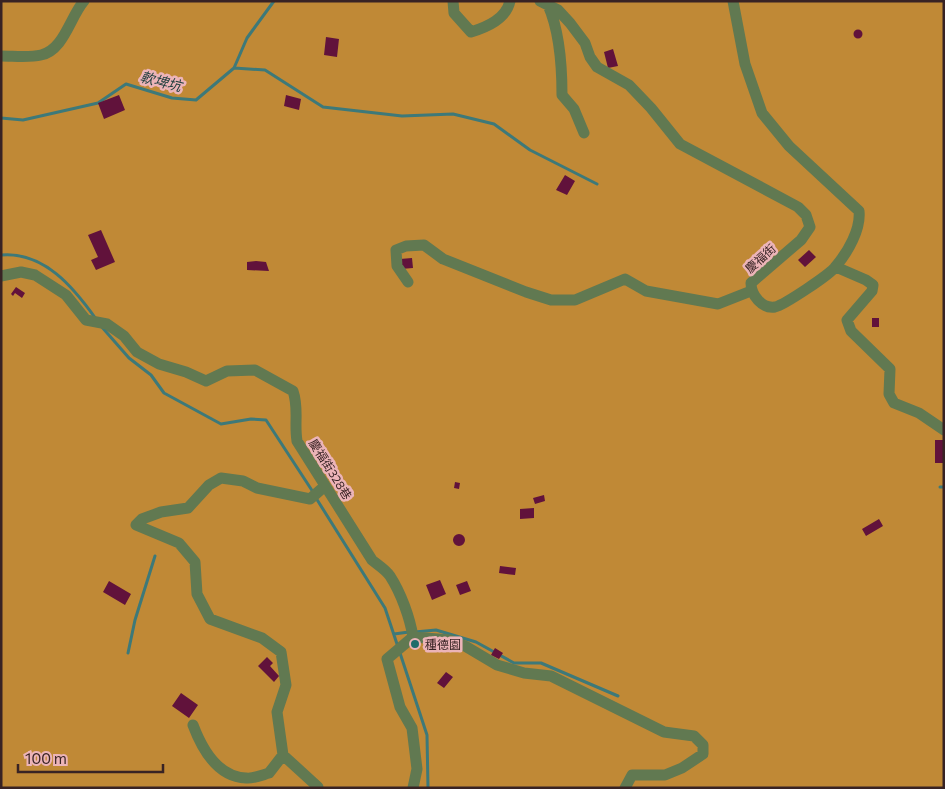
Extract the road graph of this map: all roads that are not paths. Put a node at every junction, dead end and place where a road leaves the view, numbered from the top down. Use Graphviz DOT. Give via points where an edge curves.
graph roads {
  1 [pos="84,1"];
  2 [pos="453,1"];
  3 [pos="510,1"];
  4 [pos="733,1"];
  5 [pos="544,3"];
  6 [pos="1,56"];
  7 [pos="584,133"];
  8 [pos="836,267"];
  9 [pos="1,276"];
  10 [pos="408,282"];
  11 [pos="751,291"];
  12 [pos="944,430"];
  13 [pos="318,492"];
  14 [pos="413,634"];
  15 [pos="193,725"];
  16 [pos="283,755"];
  17 [pos="417,769"];
  18 [pos="318,787"];
  19 [pos="413,788"];
  20 [pos="423,788"];
  21 [pos="625,788"];
  1 -- 6 [label="street" via="57,45 49,52 34,56"];
  2 -- 3 [label="street" via="454,12 471,32 504,14"];
  4 -- 8 [label="street, 慶福街" via="744,64 762,113 789,146 859,210 857,230"];
  5 -- 7 [label="street" via="555,22 562,95 574,109"];
  5 -- 11 [label="street, 慶福街" via="558,10 570,23 585,43 596,67 629,85 680,144 798,207 806,215 810,227 801,240 751,283"];
  8 -- 11 [label="street, 慶福街" via="775,307 759,302"];
  8 -- 12 [label="street" via="873,285 872,292 847,320 851,331 890,369 889,394 894,403 926,417"];
  9 -- 13 [label="street, 慶福街328巷" via="21,272 35,275 66,296 86,320 98,322 124,336 137,352 159,364 206,381 227,371 255,370 292,391 298,405 294,426"];
  10 -- 11 [label="street" via="397,266 396,250 424,245 443,259 551,300 575,300 626,279 646,291 718,304"];
  13 -- 14 [label="street, 慶福街328巷" via="372,560 389,575"];
  13 -- 16 [label="street" via="257,488 243,481 221,478 209,485 188,508 161,512 142,519 136,525 179,543 195,562 197,594 210,618 262,638 282,652 286,685 277,712"];
  14 -- 17 [label="street" via="387,659 400,707 412,728"];
  14 -- 21 [label="street" via="450,640 497,665 551,676 664,732 694,736 703,745 704,754 682,768 665,774 632,775"];
  15 -- 16 [label="street" via="200,743 224,772 247,778 269,773"];
  16 -- 18 [label="street"];
  17 -- 19 [label="street"];
  17 -- 20 [label="street"];
}
